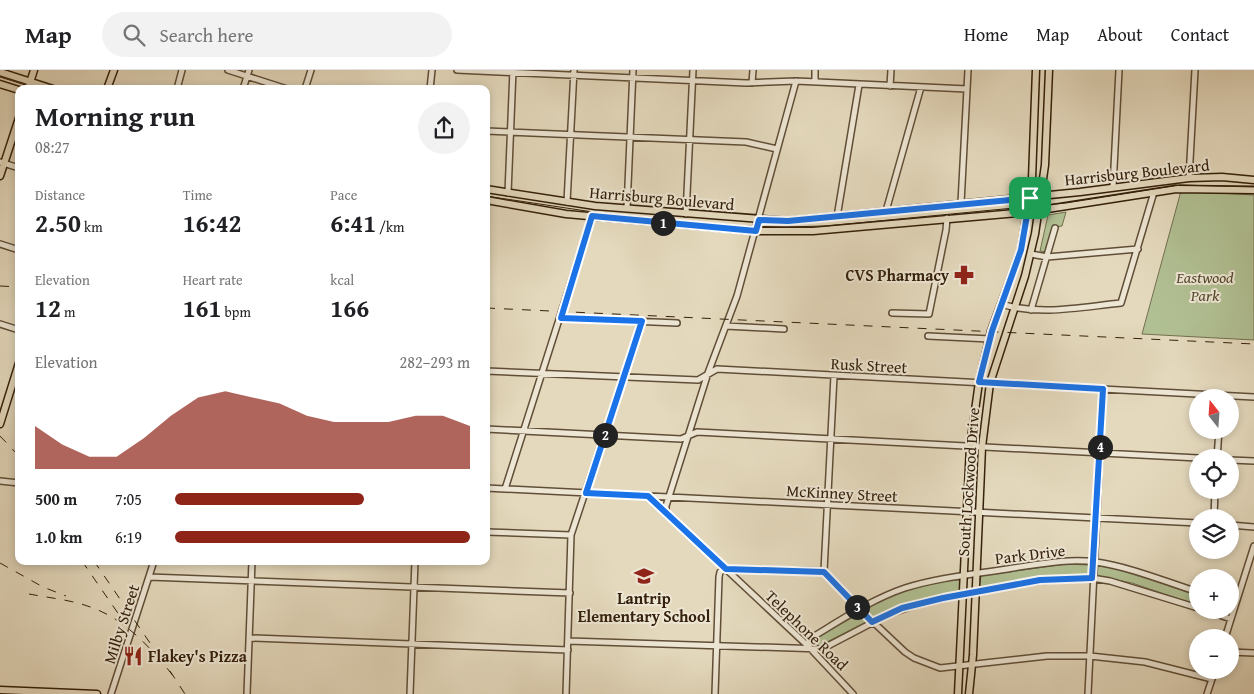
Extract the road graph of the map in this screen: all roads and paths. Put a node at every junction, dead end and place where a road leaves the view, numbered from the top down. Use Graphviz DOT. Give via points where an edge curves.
graph roads {
  1 [pos="34,70"];
  2 [pos="114,70"];
  3 [pos="182,70"];
  4 [pos="228,70"];
  5 [pos="311,70"];
  6 [pos="432,70"];
  7 [pos="457,70"];
  8 [pos="633,70"];
  9 [pos="693,70"];
  10 [pos="753,70"];
  11 [pos="815,70"];
  12 [pos="891,70"];
  13 [pos="968,70"];
  14 [pos="1036,70"];
  15 [pos="1049,70"];
  16 [pos="1119,70"];
  17 [pos="1195,70"];
  18 [pos="513,71"];
  19 [pos="0,72"];
  20 [pos="574,72"];
  21 [pos="248,73"];
  22 [pos="633,78"];
  23 [pos="31,81"];
  24 [pos="693,81"];
  25 [pos="796,81"];
  26 [pos="814,82"];
  27 [pos="752,83"];
  28 [pos="0,84"];
  29 [pos="30,85"];
  30 [pos="42,85"];
  31 [pos="108,85"];
  32 [pos="178,85"];
  33 [pos="244,85"];
  34 [pos="277,85"];
  35 [pos="306,85"];
  36 [pos="430,85"];
  37 [pos="859,85"];
  38 [pos="890,86"];
  39 [pos="921,87"];
  40 [pos="15,89"];
  41 [pos="967,89"];
  42 [pos="1034,125"];
  43 [pos="1047,125"];
  44 [pos="15,128"];
  45 [pos="490,131"];
  46 [pos="510,133"];
  47 [pos="571,135"];
  48 [pos="630,138"];
  49 [pos="690,140"];
  50 [pos="777,149"];
  51 [pos="2,162"];
  52 [pos="15,167"];
  53 [pos="0,176"];
  54 [pos="1189,178"];
  55 [pos="1254,180"];
  56 [pos="1113,187"];
  57 [pos="490,190"];
  58 [pos="1254,190"];
  59 [pos="1154,192"];
  60 [pos="508,193"];
  61 [pos="1041,196"];
  62 [pos="1030,198"];
  63 [pos="490,201"];
  64 [pos="567,202"];
  65 [pos="961,203"];
  66 [pos="627,208"];
  67 [pos="1039,210"];
  68 [pos="886,212"];
  69 [pos="1028,212"];
  70 [pos="686,214"];
  71 [pos="592,216"];
  72 [pos="837,217"];
  73 [pos="947,218"];
  74 [pos="759,220"];
  75 [pos="1055,228"];
  76 [pos="756,231"];
  77 [pos="0,244"];
  78 [pos="15,249"];
  79 [pos="1138,249"];
  80 [pos="1031,254"];
  81 [pos="1047,257"];
  82 [pos="1001,304"];
  83 [pos="1014,308"];
  84 [pos="1031,310"];
  85 [pos="892,313"];
  86 [pos="561,318"];
  87 [pos="642,321"];
  88 [pos="677,323"];
  89 [pos="0,324"];
  90 [pos="726,326"];
  91 [pos="15,329"];
  92 [pos="784,330"];
  93 [pos="928,336"];
  94 [pos="990,339"];
  95 [pos="490,371"];
  96 [pos="543,373"];
  97 [pos="708,374"];
  98 [pos="15,376"];
  99 [pos="624,376"];
  100 [pos="834,376"];
  101 [pos="979,382"];
  102 [pos="990,383"];
  103 [pos="1103,389"];
  104 [pos="1189,394"];
  105 [pos="1239,396"];
  106 [pos="1254,396"];
  107 [pos="0,424"];
  108 [pos="490,429"];
  109 [pos="525,431"];
  110 [pos="605,435"];
  111 [pos="689,436"];
  112 [pos="830,440"];
  113 [pos="970,446"];
  114 [pos="982,447"];
  115 [pos="1100,454"];
  116 [pos="1189,458"];
  117 [pos="1239,460"];
  118 [pos="1254,461"];
  119 [pos="0,481"];
  120 [pos="15,483"];
  121 [pos="490,488"];
  122 [pos="505,489"];
  123 [pos="586,493"];
  124 [pos="648,496"];
  125 [pos="669,497"];
  126 [pos="828,505"];
  127 [pos="666,511"];
  128 [pos="968,512"];
  129 [pos="979,512"];
  130 [pos="1096,519"];
  131 [pos="1189,524"];
  132 [pos="1239,526"];
  133 [pos="1254,527"];
  134 [pos="490,532"];
  135 [pos="571,536"];
  136 [pos="1254,546"];
  137 [pos="1093,562"];
  138 [pos="153,565"];
  139 [pos="252,565"];
  140 [pos="415,565"];
  141 [pos="726,569"];
  142 [pos="1247,569"];
  143 [pos="1254,570"];
  144 [pos="824,572"];
  145 [pos="976,574"];
  146 [pos="964,576"];
  147 [pos="149,577"];
  148 [pos="1092,578"];
  149 [pos="251,581"];
  150 [pos="414,586"];
  151 [pos="1189,589"];
  152 [pos="1239,589"];
  153 [pos="570,593"];
  154 [pos="976,593"];
  155 [pos="963,595"];
  156 [pos="1189,605"];
  157 [pos="859,609"];
  158 [pos="1231,619"];
  159 [pos="872,622"];
  160 [pos="1228,629"];
  161 [pos="251,638"];
  162 [pos="568,641"];
  163 [pos="412,644"];
  164 [pos="717,646"];
  165 [pos="809,647"];
  166 [pos="568,650"];
  167 [pos="1239,652"];
  168 [pos="1254,653"];
  169 [pos="1090,656"];
  170 [pos="971,665"];
  171 [pos="960,667"];
  172 [pos="1189,673"];
  173 [pos="1212,679"];
  174 [pos="0,690"];
  175 [pos="97,694"];
  176 [pos="111,694"];
  177 [pos="247,694"];
  178 [pos="410,694"];
  179 [pos="566,694"];
  180 [pos="715,694"];
  181 [pos="853,694"];
  182 [pos="958,694"];
  183 [pos="969,694"];
  184 [pos="1088,694"];
  185 [pos="1207,694"];
  1 -- 23 [label="main road"];
  2 -- 31 [label="main road"];
  3 -- 32 [label="street"];
  4 -- 21 [label="street"];
  5 -- 35 [label="street"];
  6 -- 36 [label="street"];
  7 -- 18 [label="street"];
  8 -- 22 [label="street"];
  9 -- 24 [label="street"];
  10 -- 27 [label="street"];
  11 -- 26 [label="street"];
  12 -- 38 [label="street"];
  13 -- 41 [label="street"];
  14 -- 42 [label="main road, South Lockwood Drive"];
  15 -- 43 [label="main road, South Lockwood Drive"];
  16 -- 56 [label="street"];
  17 -- 54 [label="street"];
  18 -- 20 [label="street"];
  18 -- 46 [label="street"];
  19 -- 23 [label="main road"];
  20 -- 22 [label="street"];
  20 -- 47 [label="street"];
  21 -- 33 [label="street"];
  21 -- 34 [label="street"];
  22 -- 24 [label="street"];
  22 -- 48 [label="street"];
  23 -- 29 [label="main road"];
  23 -- 30 [label="main road"];
  24 -- 27 [label="street"];
  24 -- 49 [label="street"];
  25 -- 26 [label="street"];
  25 -- 27 [label="street"];
  25 -- 50 [label="street"];
  26 -- 37 [label="street"];
  28 -- 40 [label="main road"];
  37 -- 38 [label="street"];
  37 -- 72 [label="street"];
  38 -- 39 [label="street"];
  39 -- 41 [label="street"];
  39 -- 68 [label="street"];
  41 -- 65 [label="street"];
  42 -- 43 [label="main road"];
  42 -- 62 [label="main road, South Lockwood Drive"];
  43 -- 61 [label="main road, South Lockwood Drive"];
  44 -- 51 [label="main road"];
  45 -- 46 [label="street"];
  46 -- 47 [label="street"];
  46 -- 60 [label="street"];
  47 -- 48 [label="street"];
  47 -- 64 [label="street"];
  48 -- 49 [label="street"];
  48 -- 66 [label="street"];
  49 -- 50 [label="street" via="746,142"];
  49 -- 70 [label="street"];
  50 -- 74 [label="street"];
  51 -- 52 [label="street"];
  51 -- 53 [label="main road"];
  54 -- 55 [label="main road, Harrisburg Boulevard"];
  54 -- 56 [label="main road, Harrisburg Boulevard"];
  56 -- 61 [label="main road, Harrisburg Boulevard"];
  57 -- 60 [label="main road, Harrisburg Boulevard"];
  58 -- 59 [label="main road, Harrisburg Boulevard" via="1200,188"];
  59 -- 67 [label="main road, Harrisburg Boulevard"];
  59 -- 79 [label="street"];
  60 -- 64 [label="main road, Harrisburg Boulevard"];
  61 -- 62 [label="main road, Harrisburg Boulevard"];
  61 -- 67 [label="main road, South Lockwood Drive"];
  62 -- 65 [label="main road, Harrisburg Boulevard"];
  62 -- 69 [label="main road, South Lockwood Drive"];
  63 -- 71 [label="main road, Harrisburg Boulevard"];
  64 -- 66 [label="main road, Harrisburg Boulevard"];
  65 -- 68 [label="main road, Harrisburg Boulevard"];
  66 -- 70 [label="main road, Harrisburg Boulevard"];
  67 -- 69 [label="main road, Harrisburg Boulevard"];
  67 -- 80 [label="main road, South Lockwood Drive"];
  68 -- 72 [label="main road, Harrisburg Boulevard"];
  69 -- 73 [label="main road, Harrisburg Boulevard"];
  69 -- 82 [label="main road, South Lockwood Drive" via="1021,250"];
  70 -- 74 [label="main road, Harrisburg Boulevard"];
  71 -- 76 [label="main road, Harrisburg Boulevard"];
  71 -- 86 [label="street"];
  72 -- 74 [label="main road, Harrisburg Boulevard"];
  73 -- 76 [label="main road, Harrisburg Boulevard" via="813,230"];
  73 -- 85 [label="street" via="929,314"];
  74 -- 76 [label="street"];
  75 -- 81 [label="street"];
  76 -- 90 [label="street"];
  77 -- 78 [label="street"];
  79 -- 81 [label="street"];
  79 -- 84 [label="street" via="1121,303"];
  80 -- 81 [label="street"];
  80 -- 83 [label="main road, South Lockwood Drive"];
  81 -- 84 [label="street"];
  82 -- 83 [label="street"];
  82 -- 94 [label="main road, South Lockwood Drive"];
  83 -- 84 [label="street"];
  83 -- 102 [label="main road, South Lockwood Drive"];
  86 -- 87 [label="street"];
  86 -- 96 [label="street"];
  87 -- 88 [label="street"];
  87 -- 99 [label="street"];
  89 -- 91 [label="street"];
  90 -- 92 [label="street"];
  90 -- 97 [label="street"];
  93 -- 94 [label="street"];
  94 -- 101 [label="main road, South Lockwood Drive"];
  95 -- 96 [label="street, Rusk Street"];
  96 -- 99 [label="street, Rusk Street"];
  96 -- 109 [label="street"];
  97 -- 99 [label="street, Rusk Street" via="698,380"];
  97 -- 100 [label="street, Rusk Street" via="717,369"];
  97 -- 111 [label="street"];
  98 -- 107 [label="main road"];
  99 -- 110 [label="street"];
  100 -- 101 [label="street, Rusk Street"];
  100 -- 112 [label="street"];
  101 -- 102 [label="street, Rusk Street"];
  101 -- 113 [label="main road, South Lockwood Drive"];
  102 -- 103 [label="street, Rusk Street"];
  102 -- 114 [label="main road, South Lockwood Drive"];
  103 -- 104 [label="street, Rusk Street"];
  103 -- 115 [label="street"];
  105 -- 106 [label="street, Rusk Street"];
  108 -- 109 [label="street"];
  109 -- 110 [label="street"];
  109 -- 122 [label="street"];
  110 -- 111 [label="street" via="681,439"];
  110 -- 123 [label="street"];
  111 -- 112 [label="street" via="697,432"];
  111 -- 125 [label="street"];
  112 -- 113 [label="street"];
  112 -- 126 [label="street"];
  113 -- 114 [label="street"];
  113 -- 128 [label="main road, South Lockwood Drive"];
  114 -- 115 [label="street"];
  114 -- 129 [label="main road, South Lockwood Drive"];
  115 -- 116 [label="street"];
  115 -- 130 [label="street"];
  117 -- 118 [label="street"];
  119 -- 120 [label="street"];
  121 -- 122 [label="street, McKinney Street"];
  122 -- 123 [label="street, McKinney Street"];
  123 -- 124 [label="street, McKinney Street"];
  123 -- 135 [label="street"];
  124 -- 125 [label="street, McKinney Street"];
  124 -- 127 [label="street, Telephone Road"];
  125 -- 126 [label="street, McKinney Street"];
  125 -- 127 [label="street"];
  126 -- 128 [label="street, McKinney Street"];
  126 -- 144 [label="street"];
  127 -- 141 [label="street, Telephone Road"];
  128 -- 129 [label="street, McKinney Street"];
  128 -- 146 [label="main road, South Lockwood Drive"];
  129 -- 130 [label="street, McKinney Street"];
  129 -- 145 [label="main road, South Lockwood Drive"];
  130 -- 131 [label="street, McKinney Street"];
  130 -- 137 [label="street"];
  132 -- 133 [label="street"];
  134 -- 135 [label="street"];
  135 -- 153 [label="street"];
  136 -- 142 [label="street"];
  137 -- 145 [label="street, Park Drive" via="1062,562"];
  137 -- 148 [label="street"];
  137 -- 151 [label="street, Park Drive"];
  138 -- 147 [label="street, Milby Street"];
  139 -- 149 [label="street"];
  140 -- 150 [label="street"];
  141 -- 144 [label="street"];
  141 -- 164 [label="street" via="720,572 719,577"];
  141 -- 165 [label="street, Telephone Road"];
  142 -- 143 [label="street"];
  142 -- 152 [label="street"];
  144 -- 157 [label="street"];
  145 -- 146 [label="street, Park Drive"];
  145 -- 154 [label="main road, South Lockwood Drive"];
  146 -- 155 [label="main road, South Lockwood Drive"];
  146 -- 157 [label="street, Park Drive" via="904,588"];
  147 -- 149 [label="street"];
  147 -- 176 [label="street, Milby Street"];
  148 -- 154 [label="street, Park Drive" via="1040,580"];
  148 -- 156 [label="street, Park Drive" via="1123,584"];
  148 -- 169 [label="street"];
  149 -- 150 [label="street"];
  149 -- 161 [label="street"];
  150 -- 153 [label="street"];
  150 -- 163 [label="street"];
  153 -- 162 [label="street"];
  154 -- 155 [label="street, Park Drive"];
  154 -- 170 [label="main road, South Lockwood Drive"];
  155 -- 159 [label="street, Park Drive" via="921,603"];
  155 -- 171 [label="main road, South Lockwood Drive"];
  157 -- 159 [label="street"];
  157 -- 165 [label="street, Park Drive" via="811,638"];
  158 -- 160 [label="street"];
  159 -- 165 [label="street, Park Drive" via="822,649"];
  159 -- 171 [label="street" via="914,658 940,668"];
  161 -- 163 [label="street"];
  161 -- 177 [label="street"];
  162 -- 164 [label="street"];
  162 -- 166 [label="street"];
  163 -- 166 [label="street"];
  163 -- 178 [label="street"];
  164 -- 165 [label="street"];
  164 -- 180 [label="street"];
  165 -- 181 [label="street, Telephone Road"];
  166 -- 179 [label="street"];
  167 -- 168 [label="street"];
  169 -- 170 [label="street" via="1047,656"];
  169 -- 172 [label="street" via="1145,662"];
  169 -- 184 [label="street"];
  170 -- 171 [label="street"];
  170 -- 183 [label="main road, South Lockwood Drive"];
  171 -- 182 [label="main road, South Lockwood Drive"];
  173 -- 185 [label="street"];
  174 -- 175 [label="main road"];
}
